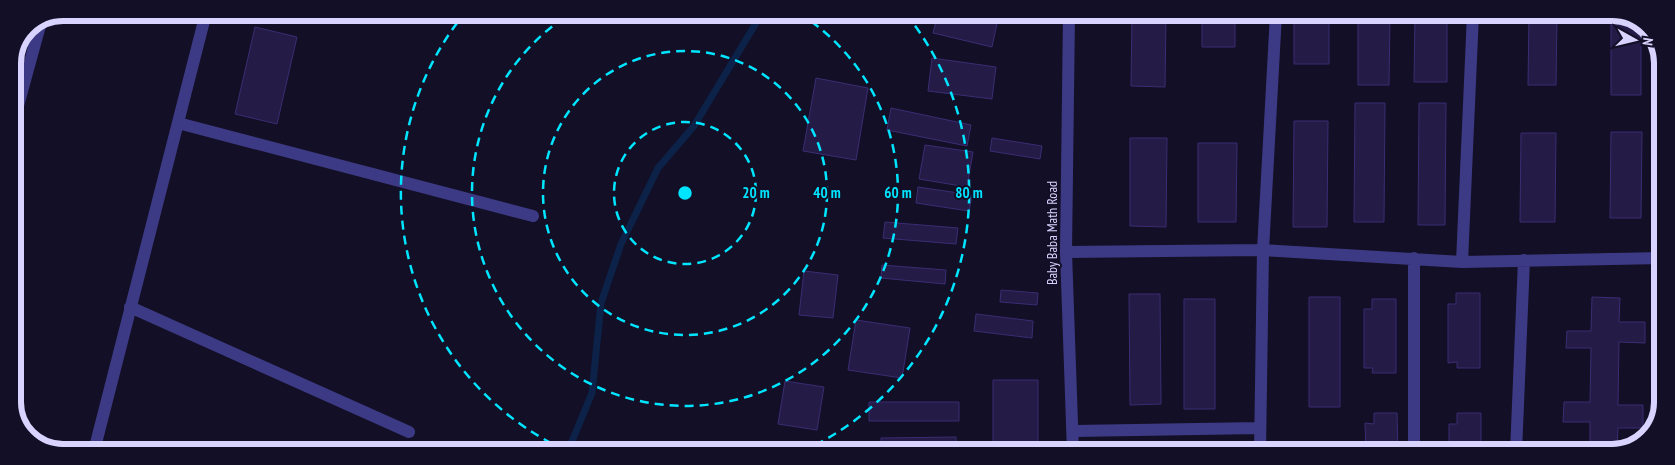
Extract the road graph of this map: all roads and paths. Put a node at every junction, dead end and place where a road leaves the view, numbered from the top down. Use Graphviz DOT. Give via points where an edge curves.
graph roads {
  1 [pos="204,21"];
  2 [pos="1069,21"];
  3 [pos="1276,21"];
  4 [pos="1473,21"];
  5 [pos="39,29"];
  6 [pos="21,92"];
  7 [pos="178,123"];
  8 [pos="534,216"];
  9 [pos="1262,250"];
  10 [pos="1066,252"];
  11 [pos="1414,258"];
  12 [pos="1654,258"];
  13 [pos="1524,260"];
  14 [pos="1462,262"];
  15 [pos="130,307"];
  16 [pos="1260,428"];
  17 [pos="409,432"];
  18 [pos="1073,432"];
  19 [pos="96,444"];
  20 [pos="1073,444"];
  21 [pos="1260,444"];
  22 [pos="1414,444"];
  23 [pos="1516,444"];
  1 -- 7 [label="street"];
  2 -- 10 [label="street, Baby Baba Math Road"];
  3 -- 9 [label="street"];
  4 -- 14 [label="street"];
  5 -- 6 [label="street"];
  7 -- 8 [label="street"];
  7 -- 15 [label="street"];
  9 -- 10 [label="street"];
  9 -- 11 [label="street"];
  9 -- 16 [label="street"];
  10 -- 18 [label="street, Baby Baba Math Road"];
  11 -- 14 [label="street"];
  11 -- 22 [label="street"];
  12 -- 13 [label="street"];
  13 -- 14 [label="street"];
  13 -- 23 [label="street"];
  15 -- 17 [label="street"];
  15 -- 19 [label="street"];
  16 -- 18 [label="street"];
  16 -- 21 [label="street"];
  18 -- 20 [label="street, Baby Baba Math Road"];
}
